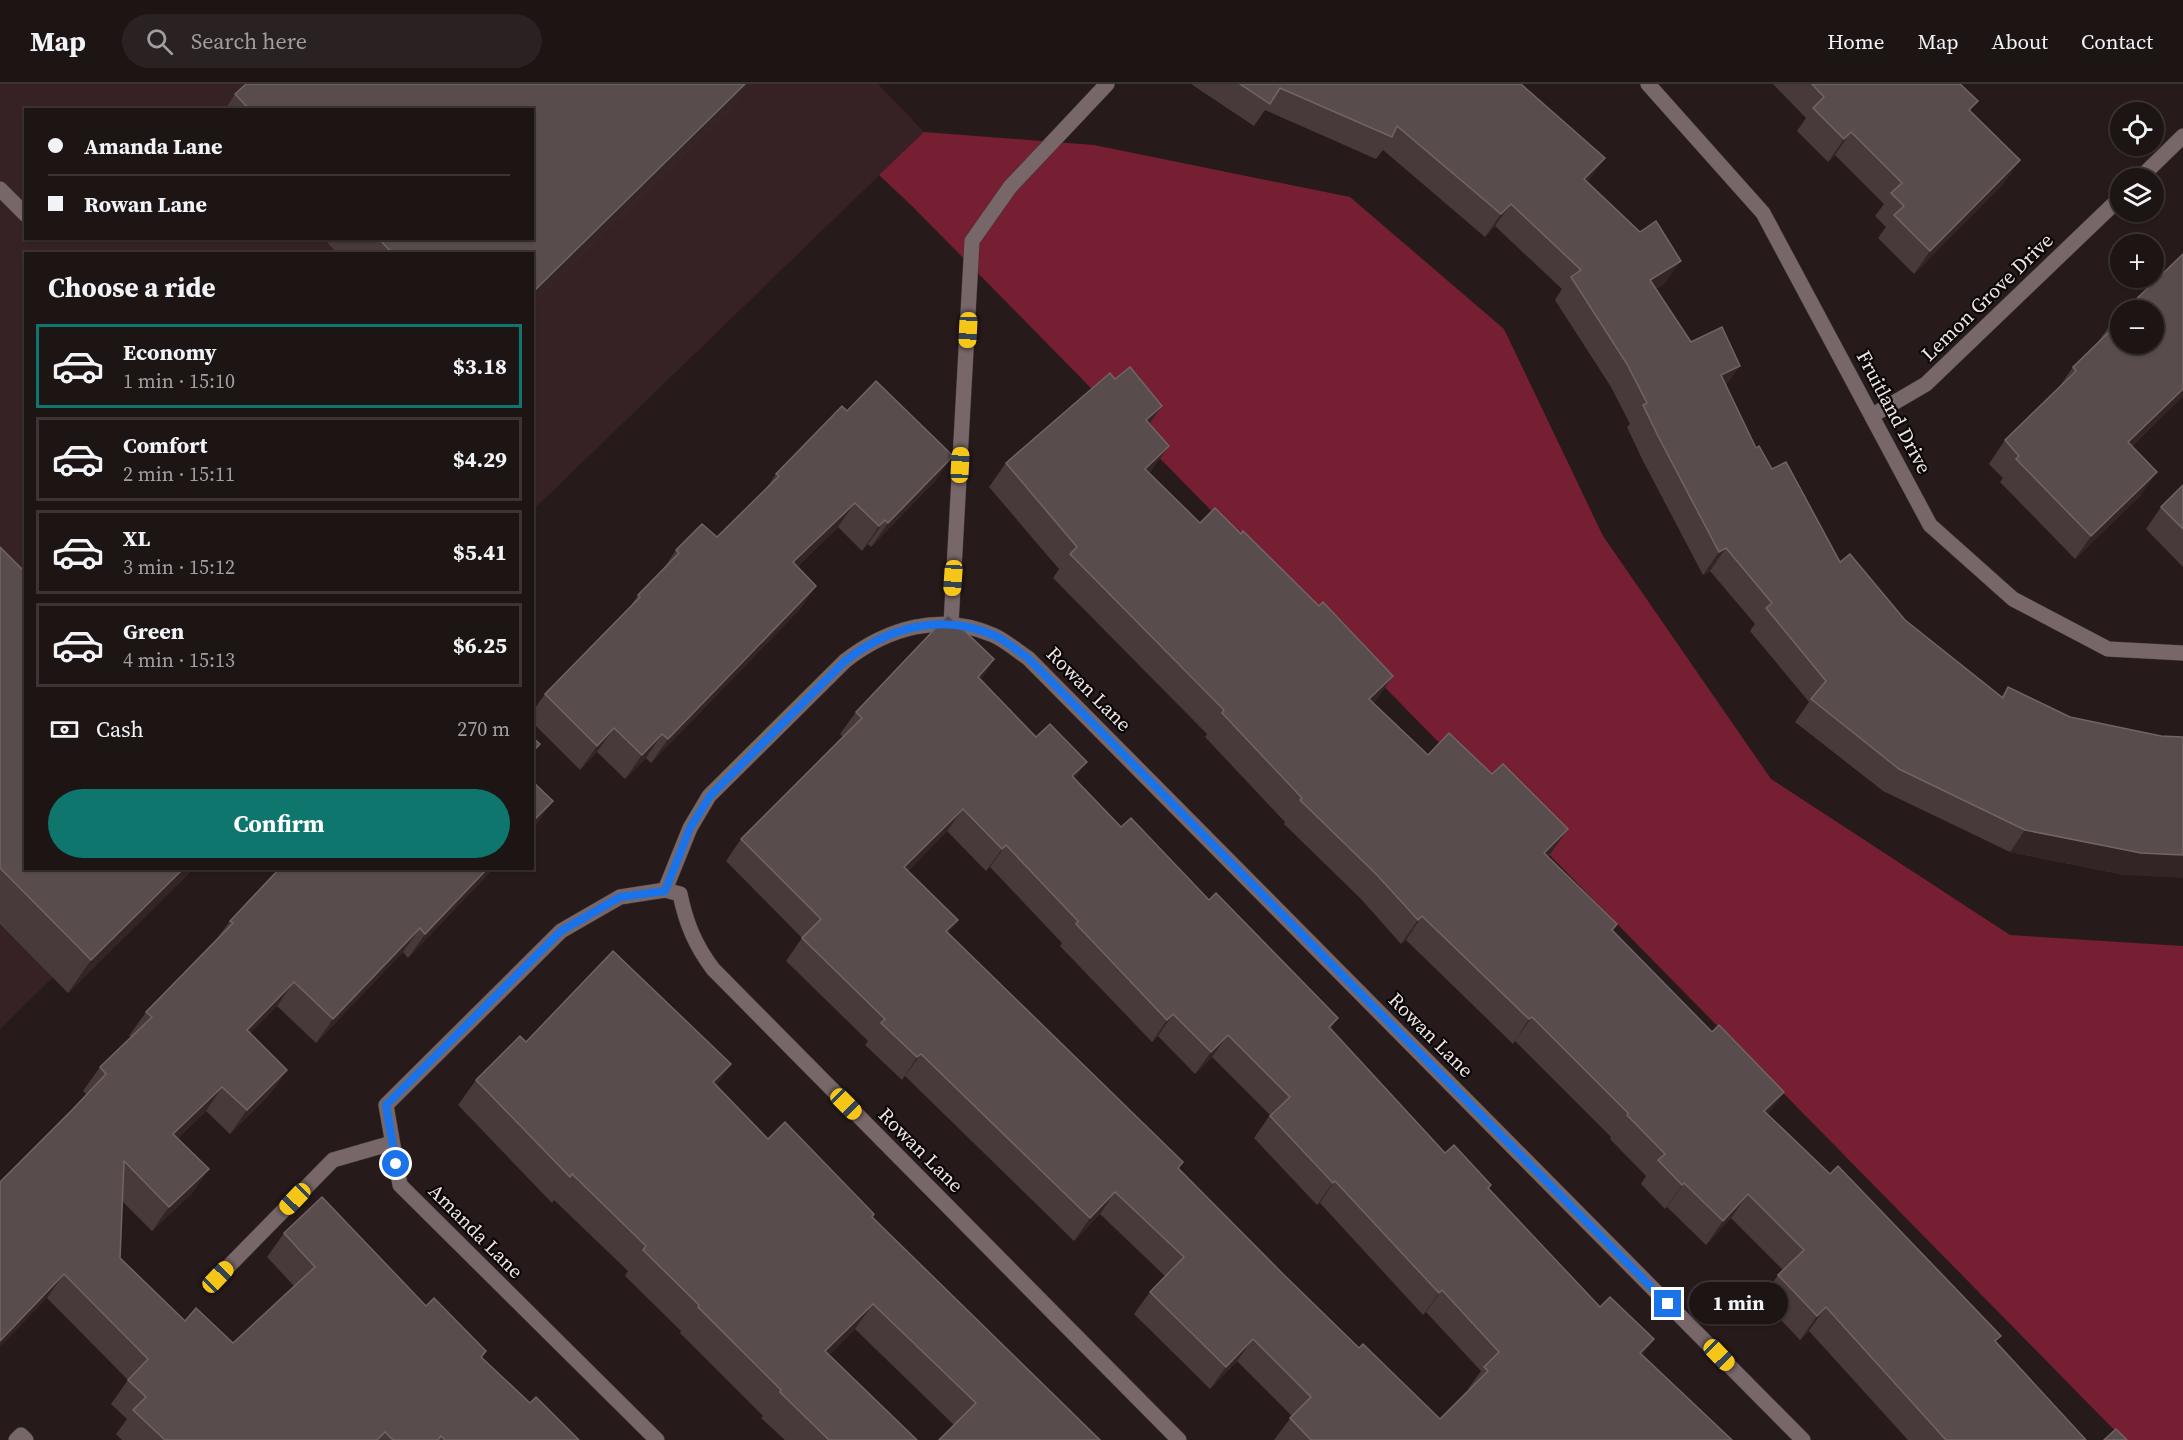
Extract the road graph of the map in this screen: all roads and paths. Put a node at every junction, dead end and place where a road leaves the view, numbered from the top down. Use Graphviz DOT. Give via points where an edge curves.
graph roads {
  1 [pos="1107,84"];
  2 [pos="1648,84"];
  3 [pos="2183,136"];
  4 [pos="2150,168"];
  5 [pos="0,189"];
  6 [pos="2110,208"];
  7 [pos="24,213"];
  8 [pos="1873,415"];
  9 [pos="951,624"];
  10 [pos="2183,653"];
  11 [pos="665,891"];
  12 [pos="392,1143"];
  13 [pos="218,1277"];
  14 [pos="16,1440"];
  15 [pos="26,1440"];
  16 [pos="657,1440"];
  17 [pos="1179,1440"];
  18 [pos="1803,1440"];
  1 -- 9 [label="street" via="1010,187 972,241"];
  2 -- 8 [label="street, Fruitland Drive" via="1763,213"];
  3 -- 4 [label="street"];
  5 -- 7 [label="street"];
  6 -- 8 [label="street, Lemon Grove Drive" via="1926,384"];
  8 -- 10 [label="street, Fruitland Drive" via="1930,525 2013,599 2108,649"];
  9 -- 11 [label="street, Rowan Lane" via="907,627 866,644 845,661 710,796 690,828"];
  9 -- 18 [label="street, Rowan Lane" via="993,635 1028,658"];
  11 -- 12 [label="street, Amanda Lane" via="620,897 561,931 386,1105"];
  11 -- 17 [label="street, Rowan Lane" via="680,894 696,946 713,969"];
  12 -- 13 [label="street" via="333,1160"];
  12 -- 16 [label="street, Amanda Lane" via="400,1185"];
  14 -- 15 [label="street" via="21,1435"];
}
